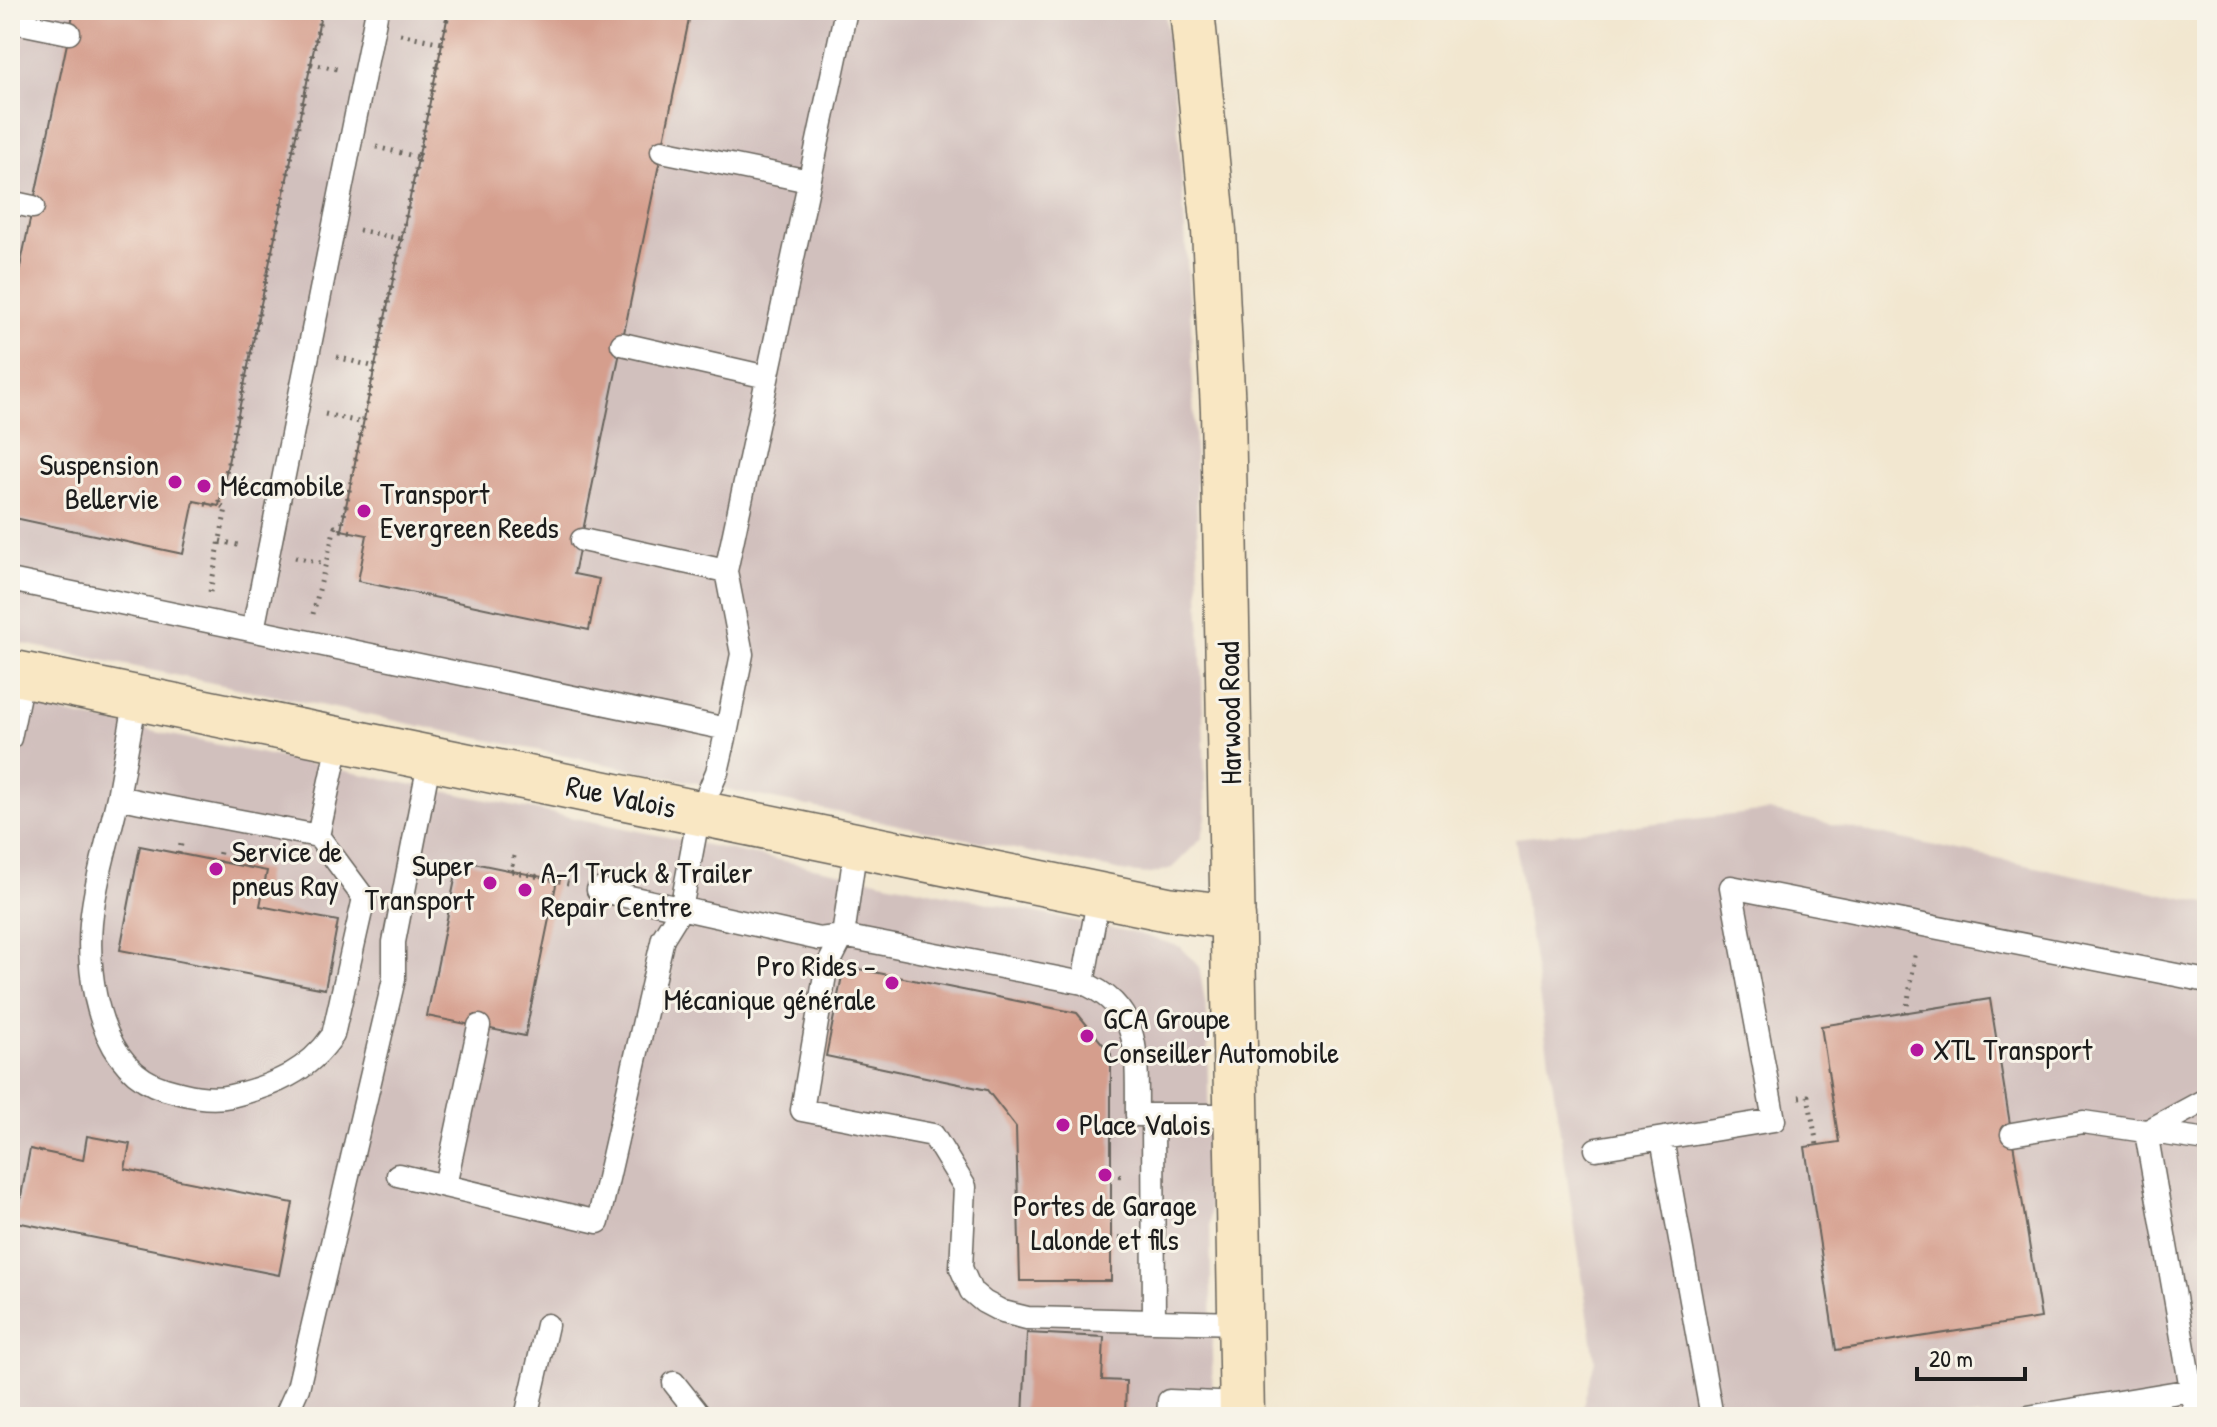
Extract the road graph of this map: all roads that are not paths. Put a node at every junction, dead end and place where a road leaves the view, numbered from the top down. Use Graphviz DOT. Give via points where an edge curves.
graph roads {
  1 [pos="846,10"];
  2 [pos="1192,10"];
  3 [pos="375,19"];
  4 [pos="10,21"];
  5 [pos="69,33"];
  6 [pos="662,151"];
  7 [pos="809,181"];
  8 [pos="10,202"];
  9 [pos="33,207"];
  10 [pos="622,344"];
  11 [pos="767,377"];
  12 [pos="582,540"];
  13 [pos="726,571"];
  14 [pos="10,580"];
  15 [pos="253,630"];
  16 [pos="17,673"];
  17 [pos="136,698"];
  18 [pos="727,729"];
  19 [pos="10,738"];
  20 [pos="339,739"];
  21 [pos="430,758"];
  22 [pos="118,797"];
  23 [pos="699,814"];
  24 [pos="318,836"];
  25 [pos="856,845"];
  26 [pos="598,890"];
  27 [pos="1099,895"];
  28 [pos="681,909"];
  29 [pos="1233,917"];
  30 [pos="843,936"];
  31 [pos="2207,981"];
  32 [pos="1083,983"];
  33 [pos="479,1026"];
  34 [pos="2207,1099"];
  35 [pos="1153,1115"];
  36 [pos="1236,1115"];
  37 [pos="2146,1132"];
  38 [pos="2012,1134"];
  39 [pos="1662,1139"];
  40 [pos="2207,1140"];
  41 [pos="1596,1149"];
  42 [pos="398,1175"];
  43 [pos="445,1186"];
  44 [pos="1154,1321"];
  45 [pos="1240,1323"];
  46 [pos="547,1325"];
  47 [pos="674,1383"];
  48 [pos="2191,1390"];
  49 [pos="1242,1410"];
  50 [pos="285,1417"];
  51 [pos="526,1417"];
  52 [pos="701,1417"];
  53 [pos="1168,1417"];
  54 [pos="1712,1417"];
  55 [pos="2028,1417"];
  56 [pos="2196,1417"];
  1 -- 7 [label="lane"];
  2 -- 29 [label="main road, Harwood Road" via="1214,231 1223,410"];
  3 -- 15 [label="lane"];
  4 -- 5 [label="lane"];
  6 -- 7 [label="lane"];
  7 -- 11 [label="lane"];
  8 -- 9 [label="lane"];
  10 -- 11 [label="lane"];
  11 -- 13 [label="lane"];
  12 -- 13 [label="lane"];
  13 -- 18 [label="lane" via="742,654"];
  14 -- 15 [label="lane"];
  15 -- 18 [label="lane"];
  16 -- 17 [label="main road, Rue Valois"];
  16 -- 19 [label="lane"];
  17 -- 20 [label="main road, Rue Valois"];
  17 -- 22 [label="lane"];
  18 -- 23 [label="lane"];
  20 -- 21 [label="main road, Rue Valois"];
  20 -- 24 [label="lane"];
  21 -- 23 [label="main road, Rue Valois"];
  21 -- 50 [label="lane" via="394,942 394,979 298,1388"];
  22 -- 24 [label="lane"];
  22 -- 24 [label="lane" via="91,920 90,956 99,1007 114,1049 134,1074 191,1096 225,1097 262,1089 297,1073 333,1035 364,898"];
  23 -- 25 [label="main road, Rue Valois"];
  23 -- 28 [label="lane"];
  25 -- 27 [label="main road, Rue Valois"];
  25 -- 30 [label="lane"];
  26 -- 28 [label="lane"];
  27 -- 29 [label="main road, Rue Valois"];
  27 -- 32 [label="lane"];
  28 -- 30 [label="lane" via="819,939"];
  28 -- 43 [label="lane" via="663,938 598,1222"];
  29 -- 36 [label="main road, Harwood Road"];
  30 -- 32 [label="lane"];
  30 -- 44 [label="lane" via="826,969 802,1110 933,1135 965,1187 961,1268 971,1291 984,1302 1027,1318"];
  31 -- 39 [label="lane" via="1731,887 1774,1120"];
  32 -- 35 [label="lane" via="1105,995 1126,1018 1134,1036 1137,1115"];
  33 -- 43 [label="lane"];
  34 -- 37 [label="lane"];
  35 -- 36 [label="lane"];
  35 -- 44 [label="lane"];
  36 -- 45 [label="main road, Harwood Road"];
  37 -- 38 [label="lane" via="2083,1122"];
  37 -- 40 [label="lane"];
  37 -- 48 [label="lane"];
  39 -- 41 [label="lane"];
  39 -- 54 [label="lane"];
  42 -- 43 [label="lane"];
  44 -- 45 [label="lane"];
  45 -- 49 [label="main road, Harwood Road"];
  46 -- 51 [label="lane"];
  47 -- 52 [label="lane"];
  48 -- 55 [label="lane"];
  48 -- 56 [label="lane"];
  49 -- 53 [label="lane" via="1169,1401"];
}
